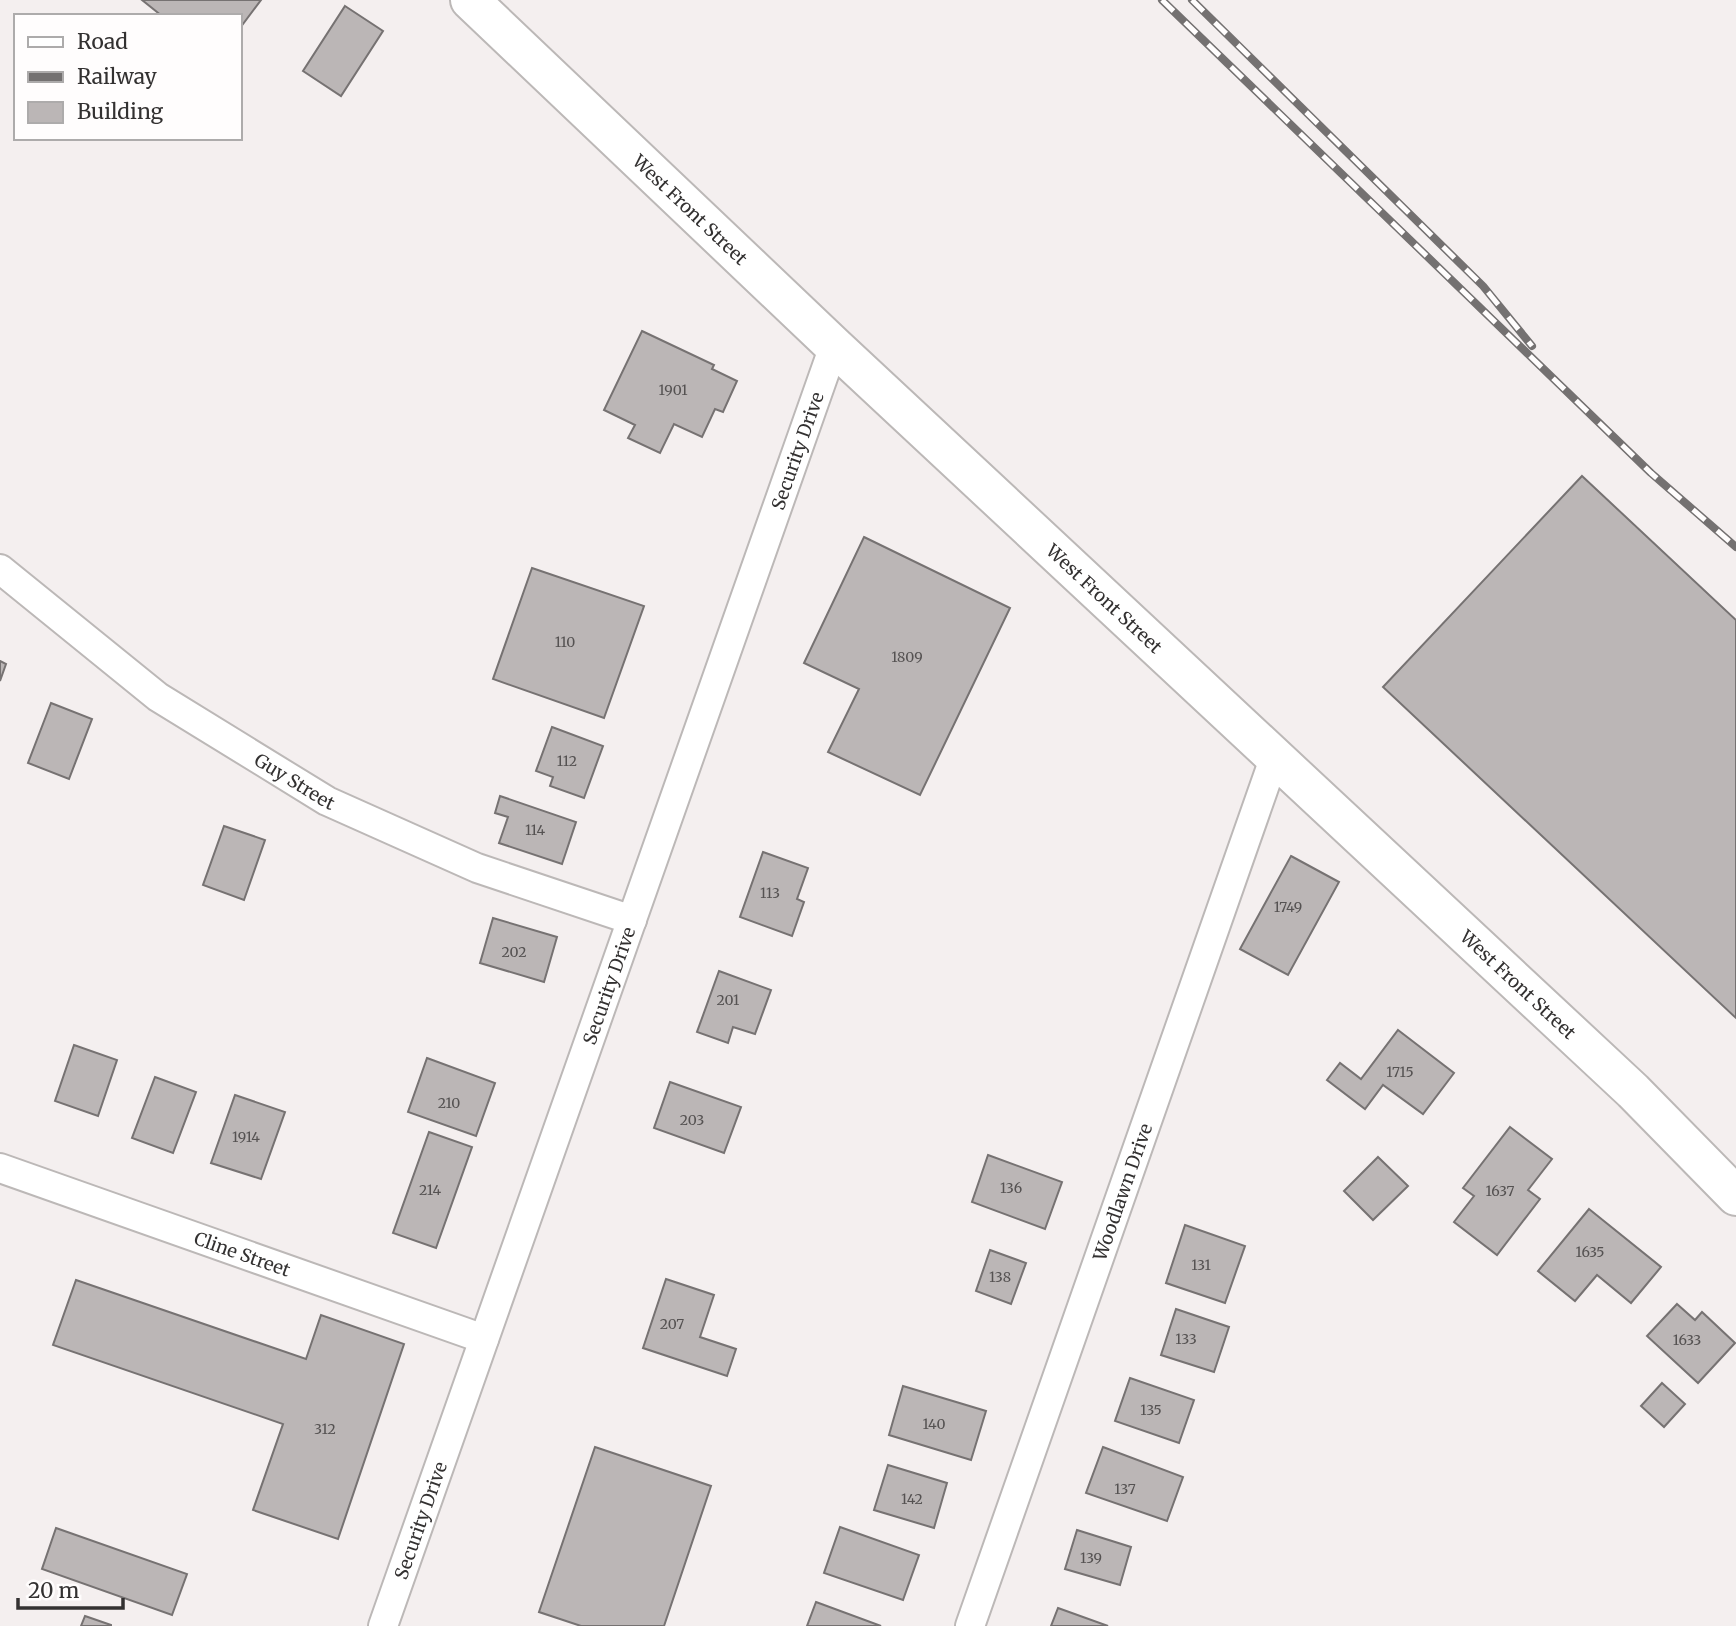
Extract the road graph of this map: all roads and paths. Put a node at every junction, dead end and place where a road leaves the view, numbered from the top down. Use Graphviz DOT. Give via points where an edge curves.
graph roads {
  1 [pos="470,0"];
  2 [pos="834,345"];
  3 [pos="0,569"];
  4 [pos="1275,756"];
  5 [pos="632,920"];
  6 [pos="0,1168"];
  7 [pos="1736,1196"];
  8 [pos="484,1339"];
  9 [pos="383,1626"];
  10 [pos="970,1626"];
  1 -- 2 [label="main road, West Front Street"];
  2 -- 4 [label="main road, West Front Street"];
  2 -- 5 [label="street, Security Drive"];
  3 -- 5 [label="street, Guy Street" via="158,697 327,801 477,868"];
  4 -- 7 [label="main road, West Front Street" via="1633,1091"];
  4 -- 10 [label="street, Woodlawn Drive"];
  5 -- 8 [label="street, Security Drive"];
  6 -- 8 [label="street, Cline Street"];
  8 -- 9 [label="street, Security Drive"];
}
